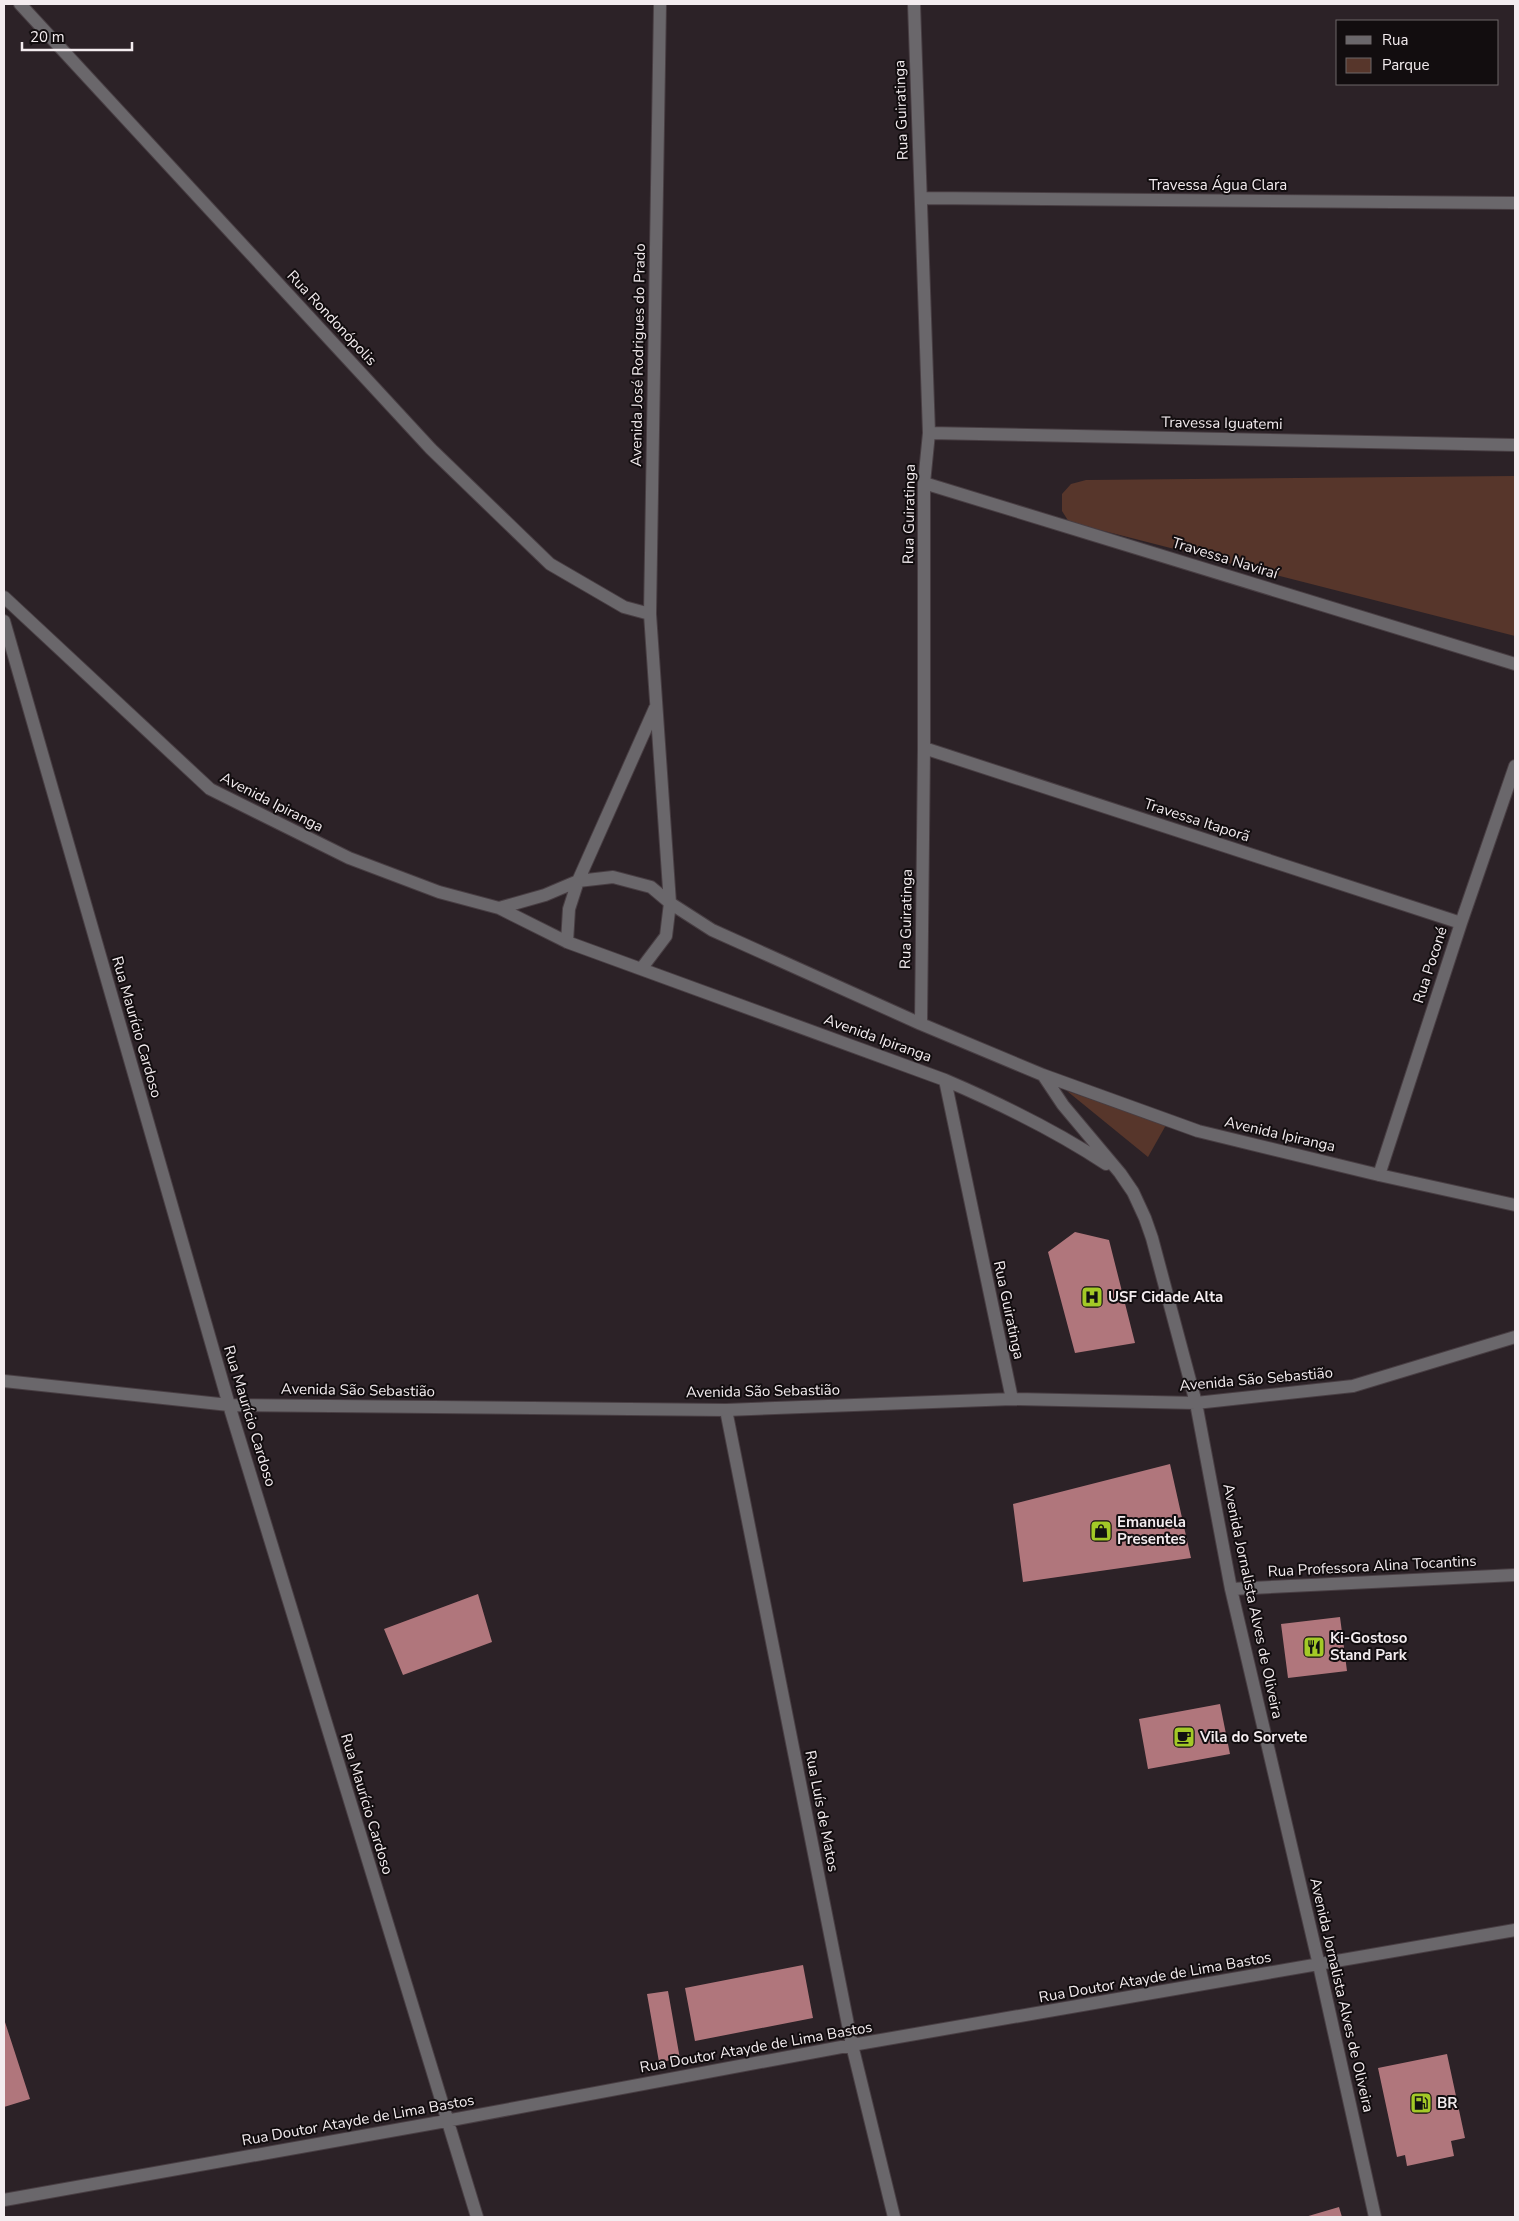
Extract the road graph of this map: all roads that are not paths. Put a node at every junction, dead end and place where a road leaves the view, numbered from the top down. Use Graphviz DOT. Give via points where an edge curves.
graph roads {
  1 [pos="20,4"];
  2 [pos="660,4"];
  3 [pos="914,4"];
  4 [pos="921,198"];
  5 [pos="1515,204"];
  6 [pos="929,433"];
  7 [pos="1515,445"];
  8 [pos="924,483"];
  9 [pos="4,597"];
  10 [pos="650,614"];
  11 [pos="4,621"];
  12 [pos="1515,664"];
  13 [pos="656,706"];
  14 [pos="924,748"];
  15 [pos="1515,766"];
  16 [pos="578,881"];
  17 [pos="670,903"];
  18 [pos="500,908"];
  19 [pos="1461,923"];
  20 [pos="567,942"];
  21 [pos="642,969"];
  22 [pos="920,1024"];
  23 [pos="1043,1075"];
  24 [pos="945,1080"];
  25 [pos="1120,1173"];
  26 [pos="1379,1175"];
  27 [pos="1515,1205"];
  28 [pos="1515,1337"];
  29 [pos="4,1381"];
  30 [pos="1012,1399"];
  31 [pos="1196,1403"];
  32 [pos="229,1405"];
  33 [pos="726,1410"];
  34 [pos="1515,1574"];
  35 [pos="1231,1589"];
  36 [pos="1515,1930"];
  37 [pos="1319,1965"];
  38 [pos="852,2045"];
  39 [pos="446,2121"];
  40 [pos="4,2200"];
  41 [pos="477,2217"];
  42 [pos="894,2217"];
  43 [pos="1375,2217"];
  1 -- 10 [label="street, Rua Rondonópolis" via="431,449 550,564 624,607"];
  2 -- 10 [label="street, Avenida José Rodrigues do Prado"];
  3 -- 4 [label="street, Rua Guiratinga"];
  4 -- 5 [label="street, Travessa Água Clara"];
  4 -- 6 [label="street, Rua Guiratinga"];
  6 -- 7 [label="street, Travessa Iguatemi"];
  6 -- 8 [label="street, Rua Guiratinga"];
  8 -- 12 [label="street, Travessa Naviraí"];
  8 -- 14 [label="street, Rua Guiratinga"];
  9 -- 18 [label="street, Avenida Ipiranga" via="210,789 349,858 439,892"];
  10 -- 13 [label="street, Avenida José Rodrigues do Prado"];
  11 -- 32 [label="street, Rua Maurício Cardoso"];
  13 -- 16 [label="street, Avenida José Rodrigues do Prado"];
  13 -- 17 [label="street, Avenida José Rodrigues do Prado"];
  14 -- 19 [label="street, Travessa Itaporã"];
  14 -- 22 [label="street, Rua Guiratinga"];
  15 -- 19 [label="street, Rua Poconé"];
  16 -- 17 [label="street, Avenida Ipiranga" via="612,877 651,887"];
  16 -- 18 [label="street, Avenida Ipiranga"];
  16 -- 20 [label="street" via="569,909"];
  17 -- 21 [label="street" via="666,936"];
  17 -- 22 [label="street, Avenida Ipiranga" via="712,930"];
  18 -- 20 [label="street, Avenida Ipiranga"];
  19 -- 26 [label="street, Rua Poconé"];
  20 -- 21 [label="street, Avenida Ipiranga"];
  21 -- 24 [label="street, Avenida Ipiranga"];
  22 -- 23 [label="street, Avenida Ipiranga"];
  23 -- 25 [label="street" via="1063,1106"];
  23 -- 26 [label="street, Avenida Ipiranga" via="1198,1131"];
  24 -- 25 [label="street, Avenida Ipiranga" via="1047,1127"];
  24 -- 30 [label="street, Rua Guiratinga"];
  25 -- 31 [label="street, Avenida Jornalista Alves de Oliveira" via="1146,1218"];
  26 -- 27 [label="street, Avenida Ipiranga"];
  28 -- 31 [label="street, Avenida São Sebastião" via="1353,1386"];
  29 -- 32 [label="street, Avenida São Sebastião"];
  30 -- 31 [label="street, Avenida São Sebastião"];
  30 -- 33 [label="street, Avenida São Sebastião"];
  31 -- 35 [label="street, Avenida Jornalista Alves de Oliveira"];
  32 -- 33 [label="street, Avenida São Sebastião"];
  32 -- 39 [label="street, Rua Maurício Cardoso"];
  33 -- 38 [label="street, Rua Luís de Matos"];
  34 -- 35 [label="street, Rua Professora Alina Tocantins"];
  35 -- 37 [label="street, Avenida Jornalista Alves de Oliveira"];
  36 -- 37 [label="street, Rua Doutor Atayde de Lima Bastos"];
  37 -- 38 [label="street, Rua Doutor Atayde de Lima Bastos"];
  37 -- 43 [label="street, Avenida Jornalista Alves de Oliveira"];
  38 -- 39 [label="street, Rua Doutor Atayde de Lima Bastos"];
  38 -- 42 [label="street, Rua Luís de Matos"];
  39 -- 40 [label="street, Rua Doutor Atayde de Lima Bastos"];
  39 -- 41 [label="street, Rua Maurício Cardoso"];
}
